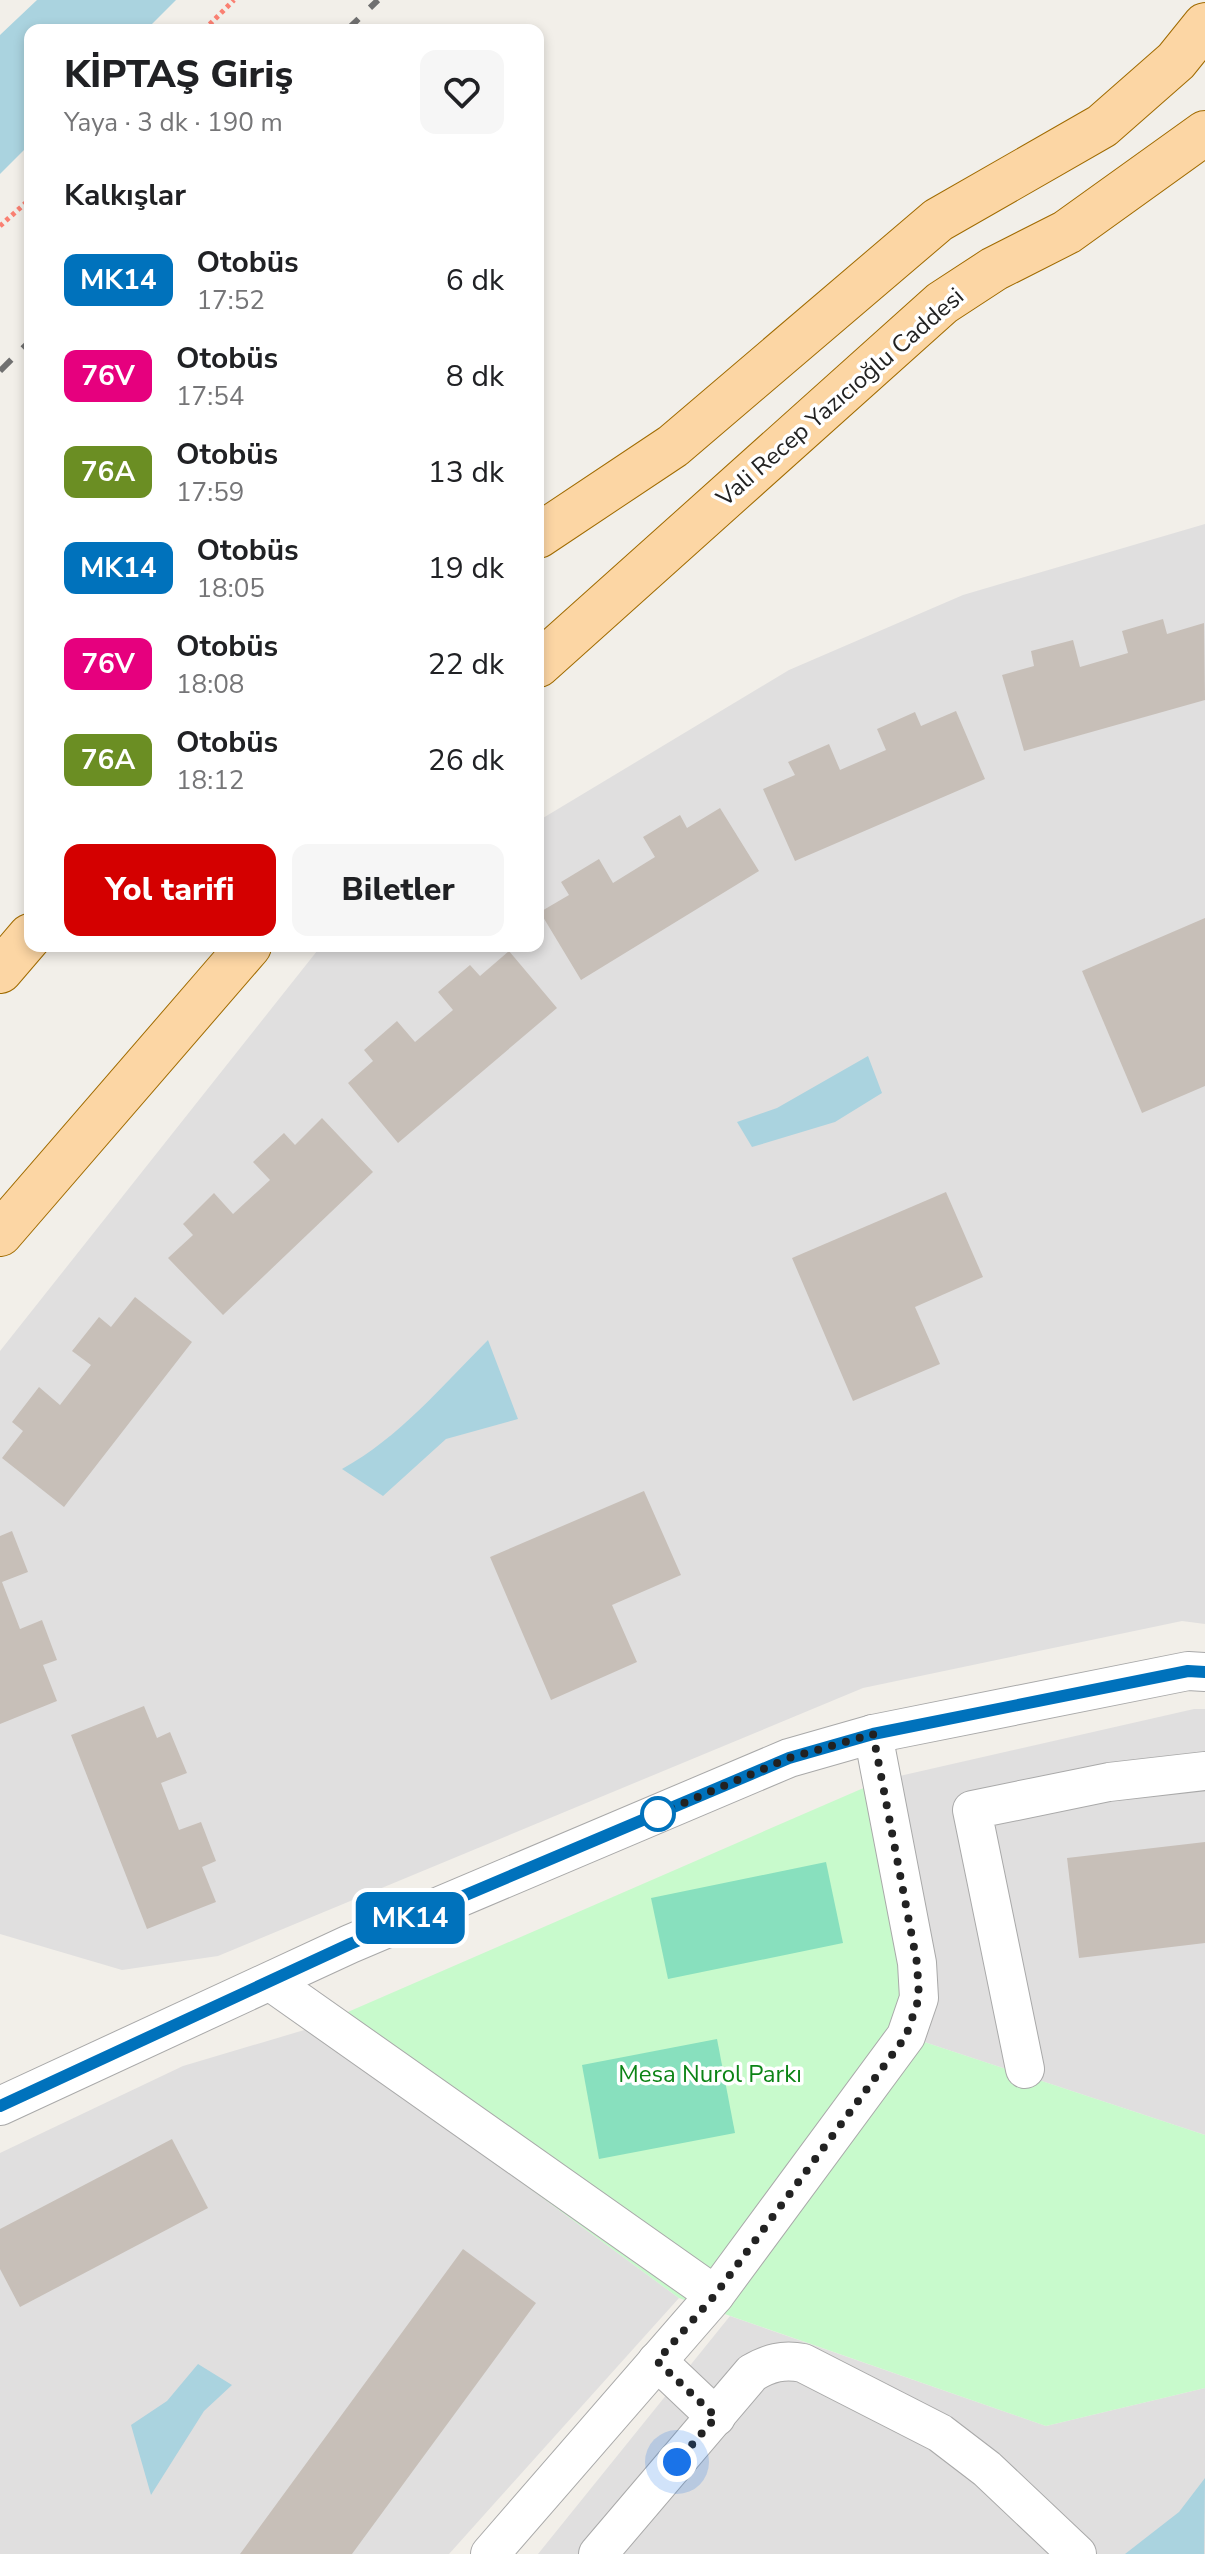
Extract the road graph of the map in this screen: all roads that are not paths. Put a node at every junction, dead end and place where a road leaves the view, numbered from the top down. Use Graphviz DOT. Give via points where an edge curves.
graph roads {
  1 [pos="1205,25"];
  2 [pos="1205,133"];
  3 [pos="544,532"];
  4 [pos="544,660"];
  5 [pos="24,943"];
  6 [pos="244,952"];
  7 [pos="0,971"];
  8 [pos="0,1234"];
  9 [pos="1205,1672"];
  10 [pos="873,1734"];
  11 [pos="1205,1771"];
  12 [pos="271,1982"];
  13 [pos="1025,2069"];
  14 [pos="0,2106"];
  15 [pos="715,2295"];
  16 [pos="657,2361"];
  17 [pos="716,2417"];
  18 [pos="490,2554"];
  19 [pos="598,2554"];
  20 [pos="1077,2554"];
  1 -- 3 [label="main road" via="1176,61 1102,126 938,220 673,446"];
  2 -- 4 [label="main road, Vali Recep Yazıcıoğlu Caddesi" via="1067,232 942,303"];
  5 -- 7 [label="main road"];
  6 -- 8 [label="main road"];
  9 -- 10 [label="street" via="1188,1671"];
  10 -- 12 [label="street" via="789,1758"];
  10 -- 15 [label="street" via="917,1963 919,1998 906,2036"];
  11 -- 13 [label="street" via="1109,1782 972,1810"];
  12 -- 14 [label="street"];
  12 -- 15 [label="street"];
  15 -- 16 [label="street"];
  16 -- 17 [label="street"];
  16 -- 18 [label="street"];
  17 -- 19 [label="street"];
  17 -- 20 [label="street" via="752,2373 779,2361 803,2363 940,2433 987,2469"];
}
